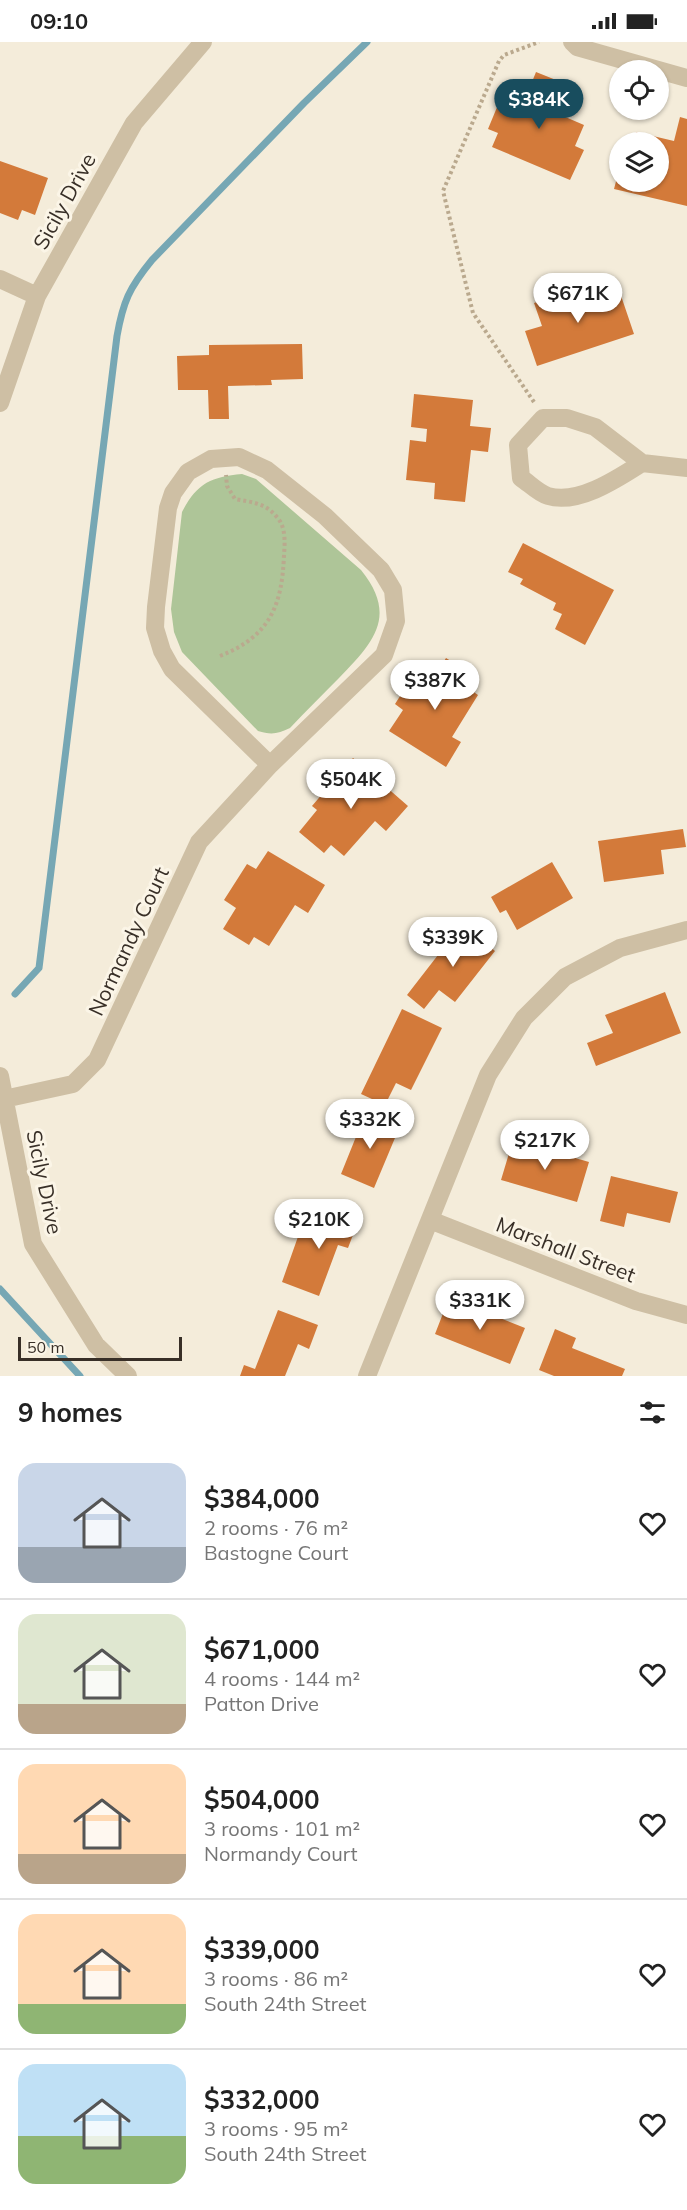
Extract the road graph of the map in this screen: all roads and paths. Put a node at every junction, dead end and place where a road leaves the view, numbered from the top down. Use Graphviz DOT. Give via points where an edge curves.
graph roads {
  1 [pos="203,42"];
  2 [pos="540,42"];
  3 [pos="572,42"];
  4 [pos="687,78"];
  5 [pos="0,279"];
  6 [pos="37,296"];
  7 [pos="0,403"];
  8 [pos="543,418"];
  9 [pos="225,458"];
  10 [pos="642,463"];
  11 [pos="687,468"];
  12 [pos="220,656"];
  13 [pos="270,765"];
  14 [pos="687,930"];
  15 [pos="0,1076"];
  16 [pos="4,1099"];
  17 [pos="430,1220"];
  18 [pos="687,1315"];
  19 [pos="128,1376"];
  20 [pos="368,1376"];
  1 -- 6 [label="street, Sicily Drive" via="134,123"];
  2 -- 8 [label="path" via="504,55 499,61 443,191 473,313"];
  3 -- 4 [label="street" via="577,47"];
  5 -- 6 [label="street"];
  6 -- 7 [label="street, Sicily Drive"];
  8 -- 10 [label="street" via="567,418 595,427"];
  8 -- 10 [label="street" via="518,445 521,478 546,496 569,499"];
  9 -- 12 [label="path" via="227,486 235,499 259,503 278,518 285,543 278,605 249,642"];
  9 -- 13 [label="street, Normandy Court" via="211,459 188,472 173,493 155,628 172,669"];
  9 -- 13 [label="street, Normandy Court" via="239,457 267,470 325,516 381,570 393,590 396,621 384,655"];
  10 -- 11 [label="street"];
  13 -- 16 [label="street, Normandy Court" via="200,842 97,1060 73,1084"];
  14 -- 17 [label="street" via="620,948 564,977 524,1018 488,1075"];
  15 -- 16 [label="street, Sicily Drive"];
  16 -- 19 [label="street, Sicily Drive" via="33,1244 96,1345"];
  17 -- 18 [label="street, Marshall Street" via="636,1301"];
  17 -- 20 [label="street"];
}
